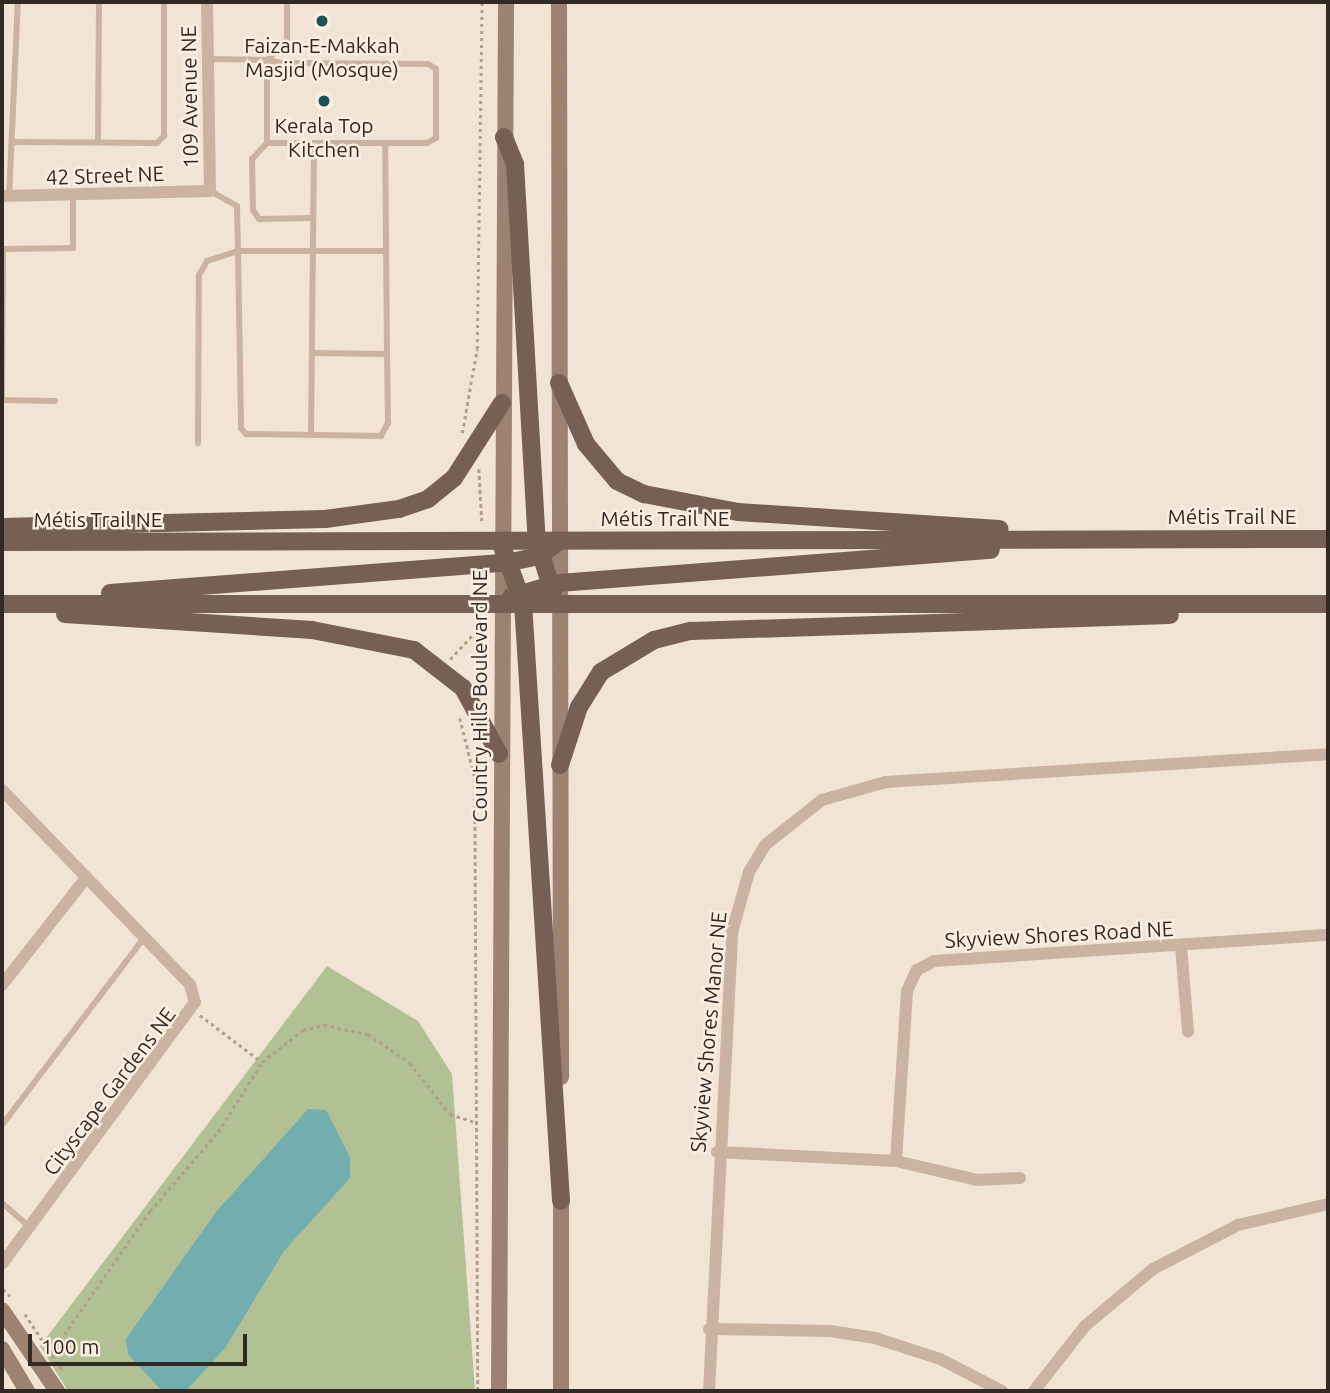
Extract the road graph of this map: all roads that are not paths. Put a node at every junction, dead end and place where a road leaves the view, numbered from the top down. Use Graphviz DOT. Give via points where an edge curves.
graph roads {
  1 [pos="18,2"];
  2 [pos="99,2"];
  3 [pos="164,2"];
  4 [pos="207,2"];
  5 [pos="287,2"];
  6 [pos="506,2"];
  7 [pos="559,2"];
  8 [pos="207,59"];
  9 [pos="267,60"];
  10 [pos="504,137"];
  11 [pos="16,142"];
  12 [pos="98,142"];
  13 [pos="267,143"];
  14 [pos="314,143"];
  15 [pos="385,144"];
  16 [pos="210,191"];
  17 [pos="6,197"];
  18 [pos="73,197"];
  19 [pos="313,218"];
  20 [pos="2,249"];
  21 [pos="237,251"];
  22 [pos="313,251"];
  23 [pos="386,251"];
  24 [pos="312,353"];
  25 [pos="387,354"];
  26 [pos="559,383"];
  27 [pos="2,400"];
  28 [pos="55,401"];
  29 [pos="502,403"];
  30 [pos="311,433"];
  31 [pos="198,443"];
  32 [pos="2,527"];
  33 [pos="1102,539"];
  34 [pos="1156,539"];
  35 [pos="1328,539"];
  36 [pos="500,541"];
  37 [pos="559,541"];
  38 [pos="2,542"];
  39 [pos="538,548"];
  40 [pos="506,563"];
  41 [pos="553,584"];
  42 [pos="521,598"];
  43 [pos="2,602"];
  44 [pos="500,603"];
  45 [pos="559,603"];
  46 [pos="1328,604"];
  47 [pos="2,609"];
  48 [pos="1328,610"];
  49 [pos="499,754"];
  50 [pos="1328,754"];
  51 [pos="560,765"];
  52 [pos="2,790"];
  53 [pos="86,878"];
  54 [pos="1328,935"];
  55 [pos="143,939"];
  56 [pos="1181,946"];
  57 [pos="2,985"];
  58 [pos="1188,1031"];
  59 [pos="2,1125"];
  60 [pos="717,1152"];
  61 [pos="896,1161"];
  62 [pos="1020,1178"];
  63 [pos="561,1201"];
  64 [pos="2,1203"];
  65 [pos="1328,1204"];
  66 [pos="30,1227"];
  67 [pos="2,1264"];
  68 [pos="2,1310"];
  69 [pos="709,1329"];
  70 [pos="2,1349"];
  71 [pos="27,1391"];
  72 [pos="57,1391"];
  73 [pos="499,1391"];
  74 [pos="561,1391"];
  75 [pos="709,1391"];
  76 [pos="1002,1391"];
  77 [pos="1034,1391"];
  1 -- 11 [label="lane"];
  2 -- 12 [label="lane"];
  3 -- 12 [label="lane" via="164,136 157,143"];
  4 -- 8 [label="street, 109 Avenue NE"];
  5 -- 9 [label="lane" via="287,40"];
  6 -- 10 [label="main road, Country Hills Boulevard NE"];
  7 -- 26 [label="main road"];
  8 -- 9 [label="lane"];
  8 -- 16 [label="street, 109 Avenue NE"];
  9 -- 13 [label="lane"];
  9 -- 15 [label="lane" via="428,64 436,69 436,138 427,143"];
  10 -- 29 [label="main road, Country Hills Boulevard NE"];
  10 -- 39 [label="main road" via="515,164"];
  11 -- 12 [label="lane"];
  11 -- 17 [label="lane"];
  13 -- 14 [label="lane"];
  13 -- 19 [label="lane" via="252,159 253,211 259,219"];
  14 -- 15 [label="lane"];
  14 -- 19 [label="lane"];
  15 -- 23 [label="lane"];
  16 -- 18 [label="street, 42 Street NE"];
  16 -- 21 [label="lane" via="237,206"];
  17 -- 18 [label="street, 42 Street NE"];
  18 -- 20 [label="lane" via="74,248"];
  19 -- 22 [label="lane"];
  20 -- 27 [label="lane"];
  21 -- 22 [label="lane"];
  21 -- 30 [label="lane" via="241,428 246,435"];
  21 -- 31 [label="lane" via="207,261 199,275"];
  22 -- 23 [label="lane"];
  22 -- 24 [label="lane"];
  23 -- 25 [label="lane"];
  24 -- 25 [label="lane"];
  24 -- 30 [label="lane"];
  25 -- 30 [label="lane" via="386,432 373,438"];
  26 -- 34 [label="main road" via="586,444 617,481 675,503"];
  26 -- 37 [label="main road"];
  27 -- 28 [label="lane"];
  29 -- 32 [label="main road" via="454,478 428,499 399,509 325,519"];
  29 -- 36 [label="main road, Country Hills Boulevard NE"];
  33 -- 34 [label="main road, Métis Trail NE"];
  33 -- 37 [label="main road, Métis Trail NE"];
  33 -- 41 [label="main road"];
  34 -- 35 [label="main road, Métis Trail NE"];
  36 -- 38 [label="main road, Métis Trail NE"];
  36 -- 39 [label="main road, Métis Trail NE"];
  36 -- 40 [label="main road"];
  37 -- 39 [label="main road, Métis Trail NE"];
  37 -- 41 [label="main road"];
  39 -- 40 [label="main road"];
  39 -- 41 [label="main road"];
  40 -- 42 [label="main road"];
  40 -- 43 [label="main road"];
  40 -- 44 [label="main road, Country Hills Boulevard NE"];
  41 -- 42 [label="main road"];
  41 -- 45 [label="main road"];
  42 -- 44 [label="main road"];
  42 -- 45 [label="main road"];
  42 -- 63 [label="main road"];
  43 -- 44 [label="main road"];
  44 -- 49 [label="main road, Country Hills Boulevard NE"];
  45 -- 46 [label="main road"];
  45 -- 51 [label="main road"];
  47 -- 49 [label="main road" via="383,640 414,650 463,688"];
  48 -- 51 [label="main road" via="691,631 654,640 601,672 579,707"];
  49 -- 73 [label="main road, Country Hills Boulevard NE"];
  50 -- 60 [label="street, Skyview Shores Manor NE" via="886,782 842,792 793,818 765,845 738,900"];
  51 -- 63 [label="main road"];
  52 -- 53 [label="street, Cityscape Gardens NE"];
  53 -- 55 [label="street, Cityscape Gardens NE"];
  53 -- 57 [label="street"];
  54 -- 56 [label="street, Skyview Shores Road NE"];
  55 -- 59 [label="lane"];
  55 -- 66 [label="street, Cityscape Gardens NE" via="190,985 193,1009"];
  56 -- 58 [label="street"];
  56 -- 61 [label="street, Skyview Shores Road NE" via="934,961 917,970 907,991"];
  60 -- 61 [label="street"];
  60 -- 69 [label="street, Skyview Shores Manor NE"];
  61 -- 62 [label="street" via="977,1180"];
  63 -- 74 [label="main road"];
  64 -- 66 [label="lane"];
  65 -- 77 [label="street" via="1238,1225 1153,1269 1085,1326"];
  66 -- 67 [label="street, Cityscape Gardens NE"];
  68 -- 72 [label="main road"];
  69 -- 75 [label="street, Skyview Shores Manor NE"];
  69 -- 76 [label="street" via="830,1331 875,1338 940,1359"];
  70 -- 71 [label="main road"];
}
